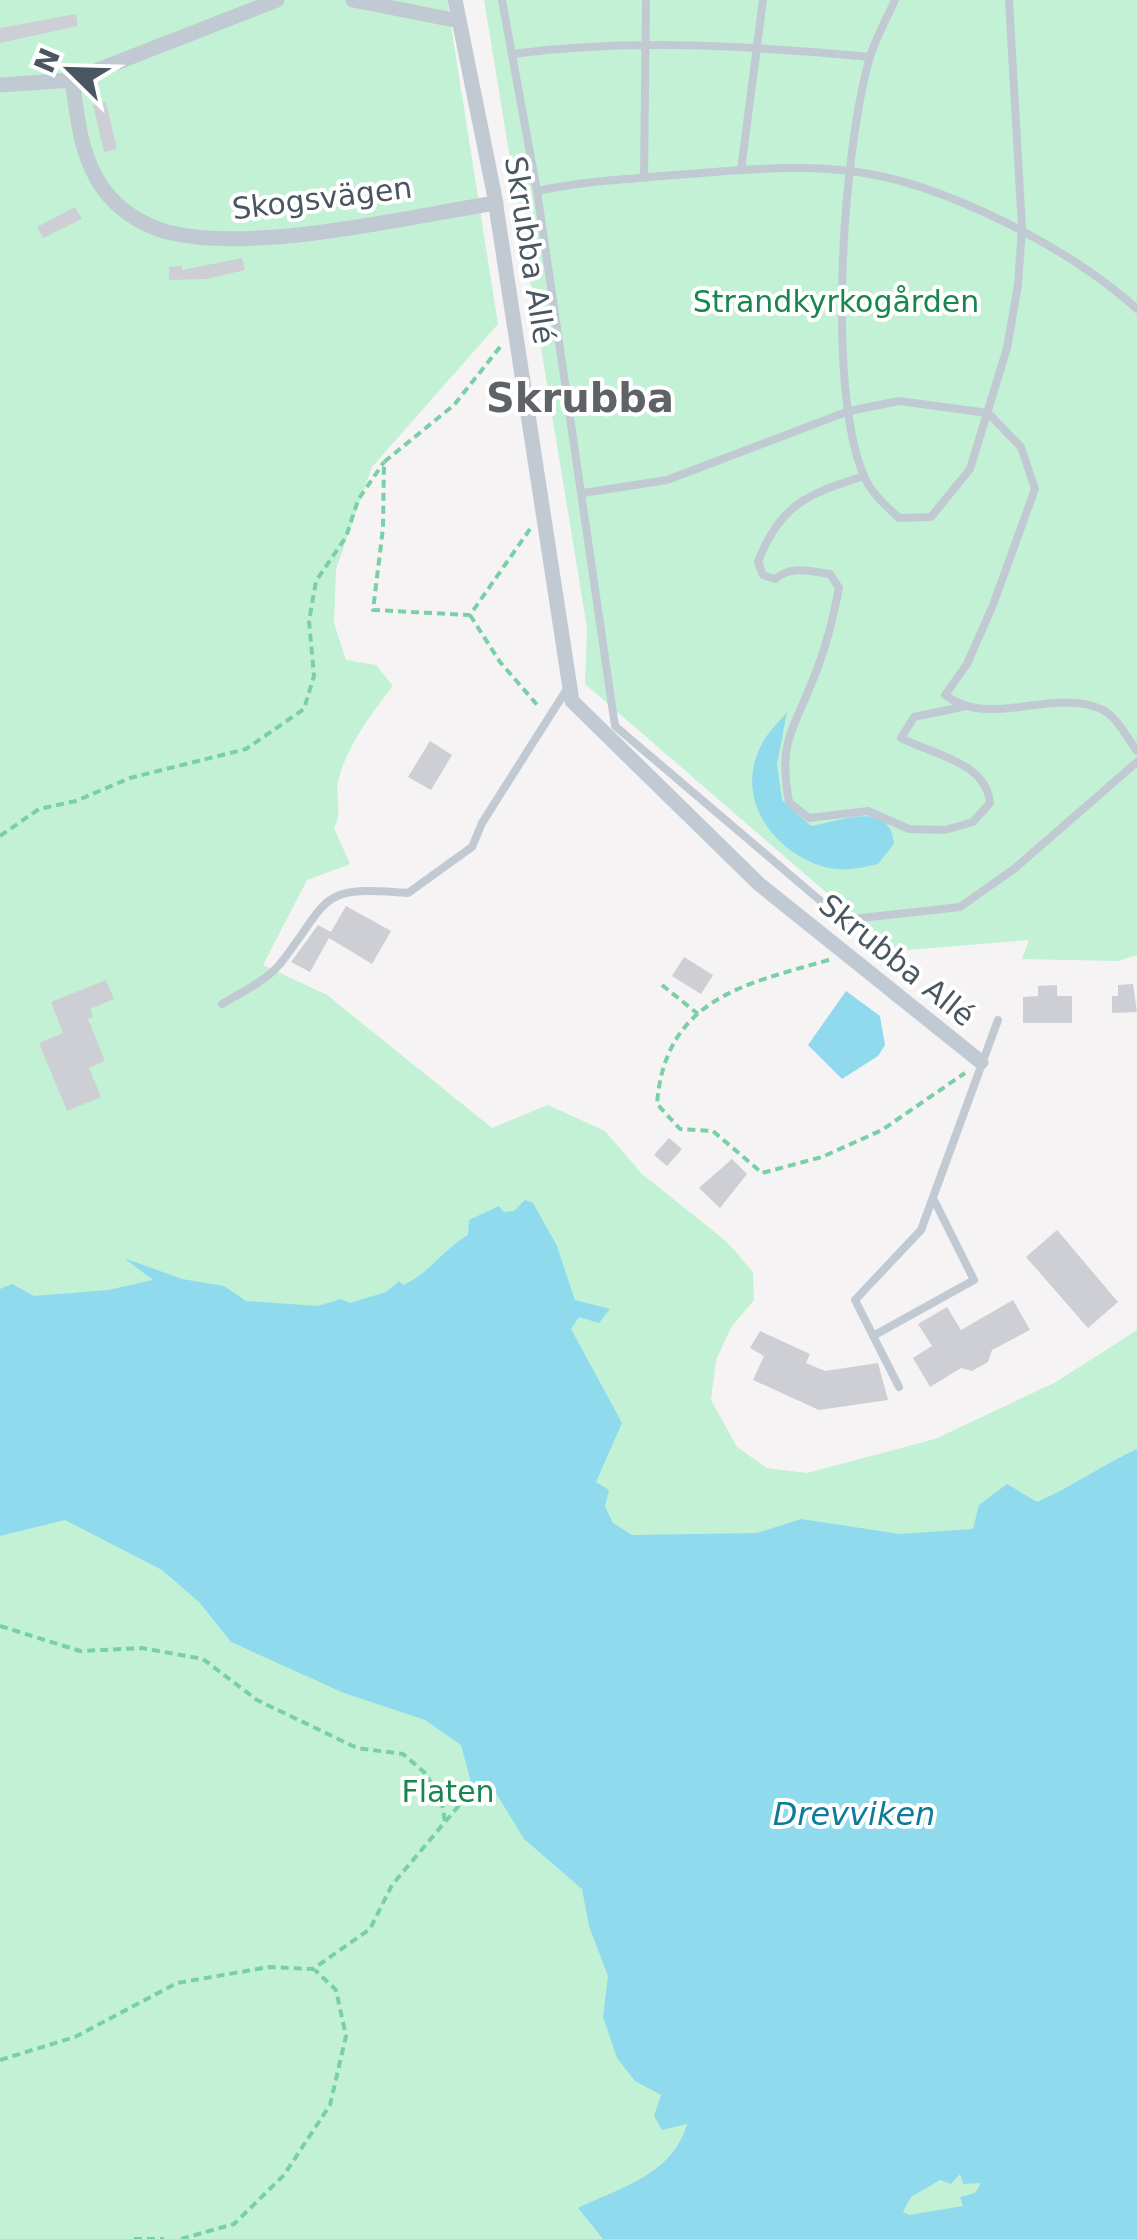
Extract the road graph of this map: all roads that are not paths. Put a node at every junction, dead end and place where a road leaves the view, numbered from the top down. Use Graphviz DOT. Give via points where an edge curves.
graph roads {
  1 [pos="276,0"];
  2 [pos="353,0"];
  3 [pos="454,0"];
  4 [pos="502,0"];
  5 [pos="646,0"];
  6 [pos="763,0"];
  7 [pos="895,0"];
  8 [pos="1008,0"];
  9 [pos="459,21"];
  10 [pos="645,44"];
  11 [pos="757,46"];
  12 [pos="512,54"];
  13 [pos="870,56"];
  14 [pos="72,80"];
  15 [pos="0,86"];
  16 [pos="741,170"];
  17 [pos="851,171"];
  18 [pos="644,178"];
  19 [pos="538,191"];
  20 [pos="496,203"];
  21 [pos="1022,228"];
  22 [pos="1137,308"];
  23 [pos="849,411"];
  24 [pos="988,414"];
  25 [pos="864,476"];
  26 [pos="583,493"];
  27 [pos="568,689"];
  28 [pos="962,708"];
  29 [pos="1137,751"];
  30 [pos="1137,762"];
  31 [pos="222,1004"];
  32 [pos="998,1020"];
  33 [pos="981,1062"];
  34 [pos="935,1202"];
  35 [pos="873,1336"];
  36 [pos="899,1387"];
  1 -- 14 [label="street"];
  2 -- 9 [label="street"];
  3 -- 9 [label="street, Skrubba Allé"];
  4 -- 12 [label="lane"];
  5 -- 10 [label="lane"];
  6 -- 11 [label="lane"];
  7 -- 13 [label="lane"];
  8 -- 21 [label="lane"];
  9 -- 20 [label="street, Skrubba Allé"];
  10 -- 11 [label="lane"];
  10 -- 12 [label="lane"];
  10 -- 18 [label="lane"];
  11 -- 13 [label="lane"];
  11 -- 16 [label="lane"];
  12 -- 19 [label="lane"];
  13 -- 17 [label="lane"];
  14 -- 15 [label="street"];
  14 -- 20 [label="street, Skogsvägen" via="82,148 104,190 136,220 167,232 212,238 281,234"];
  16 -- 17 [label="lane"];
  16 -- 18 [label="lane"];
  17 -- 21 [label="lane"];
  17 -- 23 [label="lane" via="842,278"];
  18 -- 19 [label="lane"];
  19 -- 26 [label="lane"];
  20 -- 27 [label="street, Skrubba Allé"];
  21 -- 22 [label="lane"];
  21 -- 24 [label="lane" via="1007,348"];
  23 -- 24 [label="lane" via="899,402"];
  23 -- 25 [label="lane"];
  23 -- 26 [label="lane" via="667,480"];
  24 -- 25 [label="lane" via="970,470 931,517 899,518"];
  24 -- 28 [label="lane" via="1021,447 1035,488 974,649 946,694"];
  25 -- 28 [label="lane" via="810,493 776,526 758,562 763,575 774,579 801,569 830,574 839,588 813,680 788,730 783,768 790,802 809,818 868,810 908,829 973,822 990,803 988,784 976,770 901,738 914,717"];
  26 -- 30 [label="lane" via="615,726 844,920 960,907"];
  27 -- 31 [label="lane" via="472,847 408,893 334,893 277,968"];
  27 -- 33 [label="street, Skrubba Allé" via="587,720 744,870"];
  28 -- 29 [label="lane" via="1076,702 1106,711"];
  32 -- 33 [label="lane"];
  33 -- 34 [label="lane"];
  34 -- 35 [label="lane" via="921,1230 855,1300"];
  34 -- 35 [label="lane" via="974,1280"];
  35 -- 36 [label="lane"];
}
